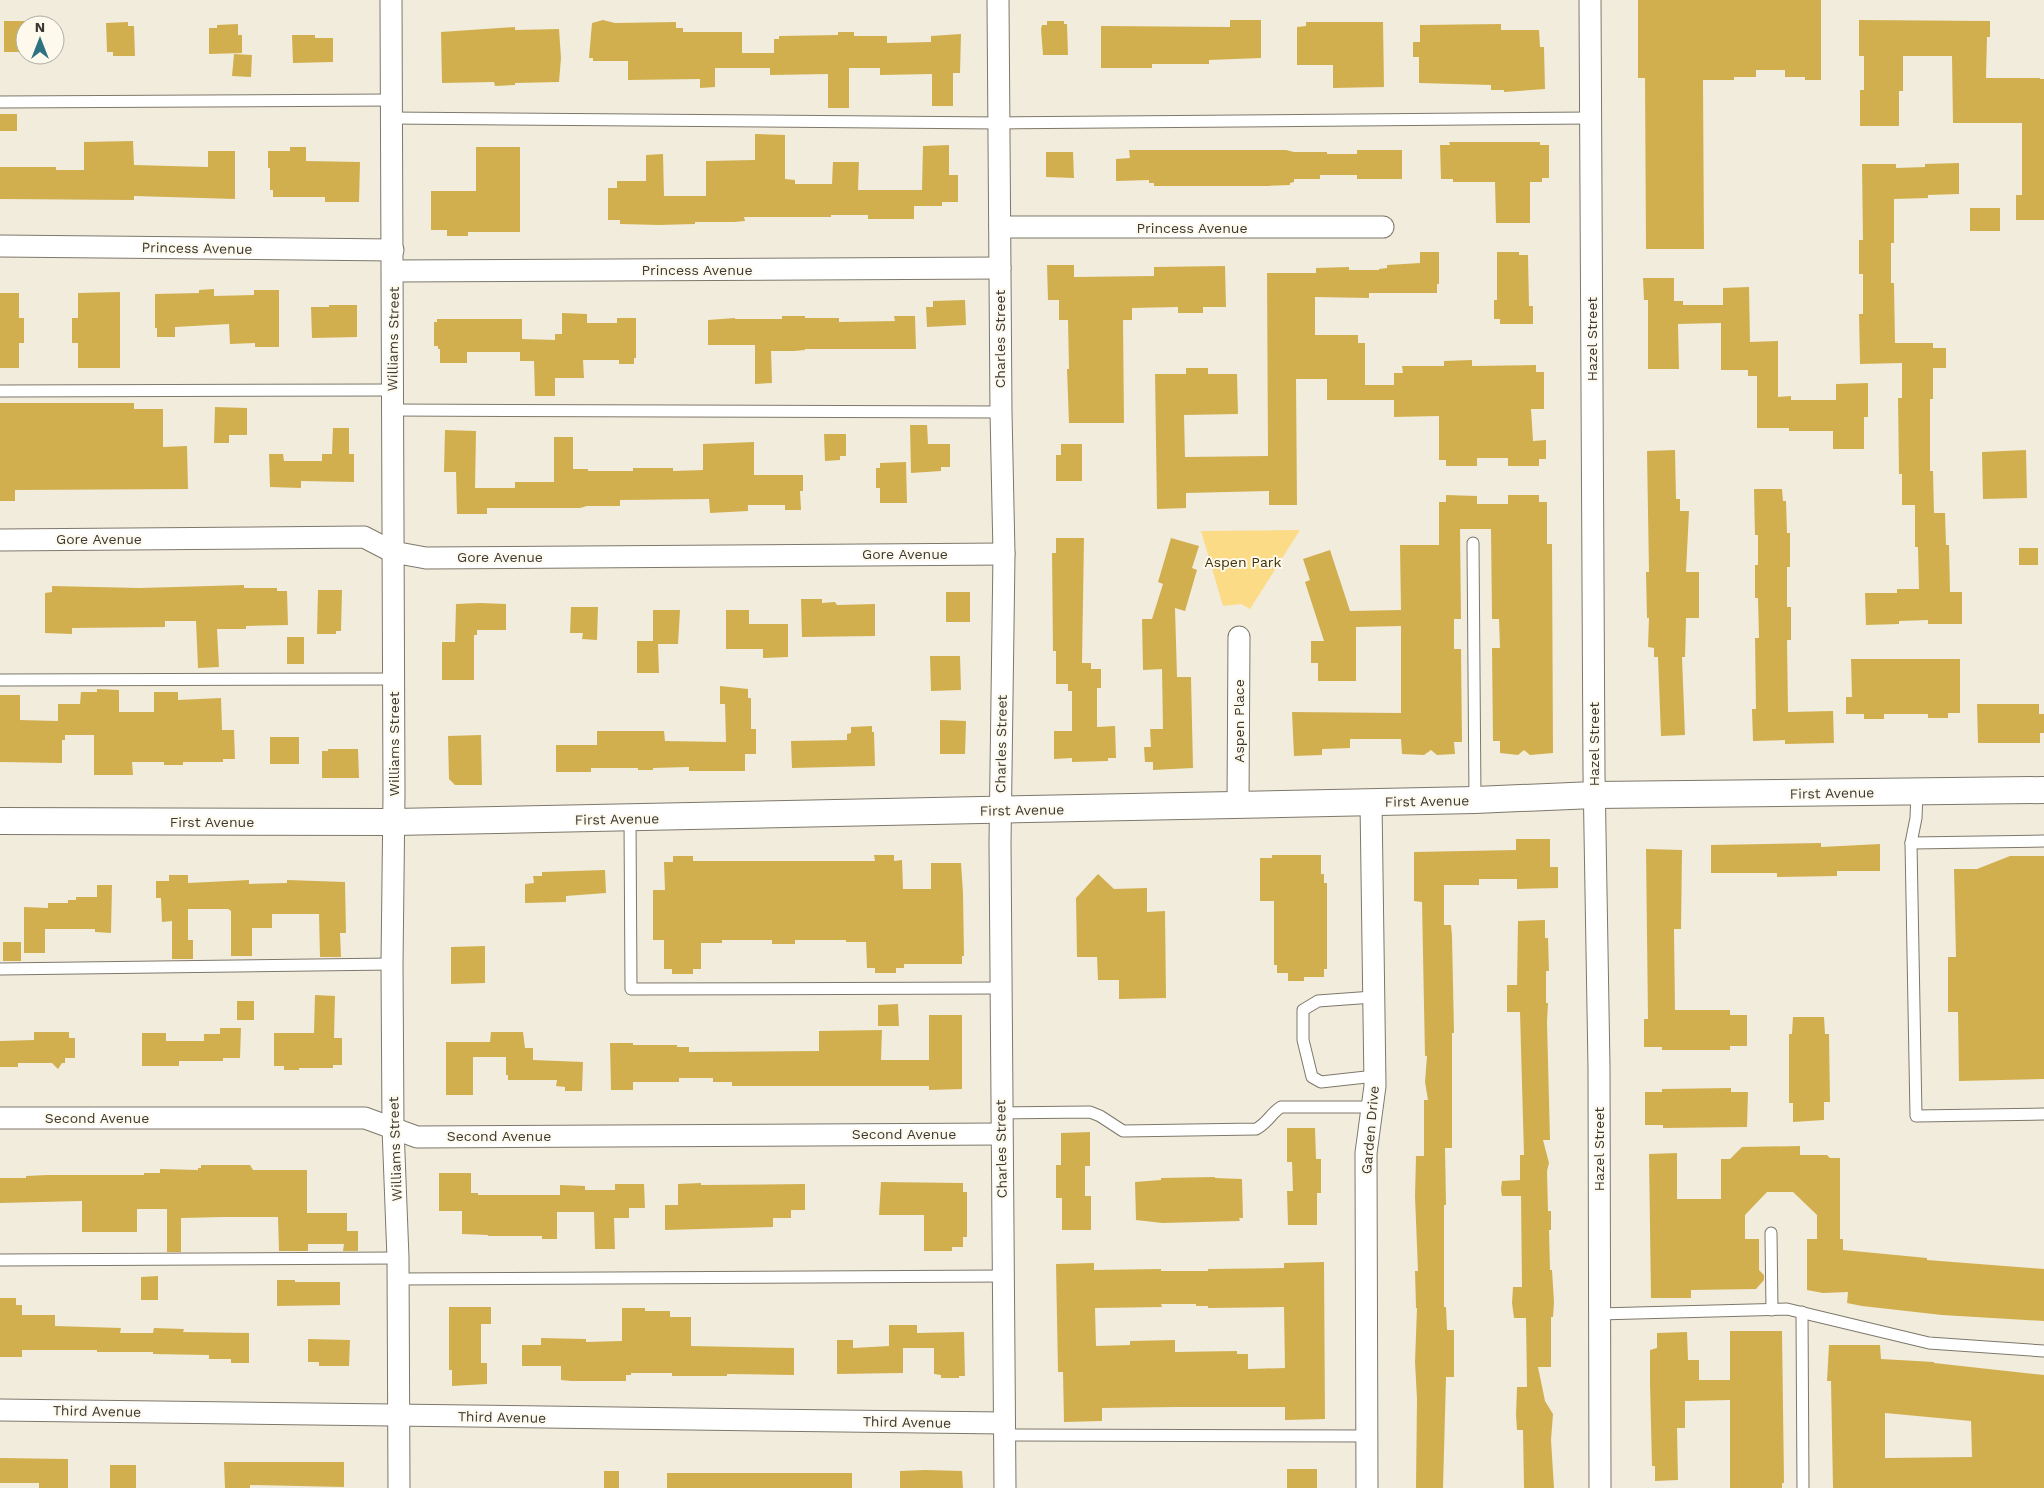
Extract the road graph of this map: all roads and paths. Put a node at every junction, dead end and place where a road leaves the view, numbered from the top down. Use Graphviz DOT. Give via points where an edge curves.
graph roads {
  1 [pos="391,0"];
  2 [pos="998,0"];
  3 [pos="1590,0"];
  4 [pos="0,102"];
  5 [pos="390,109"];
  6 [pos="1591,118"];
  7 [pos="998,123"];
  8 [pos="1000,227"];
  9 [pos="1383,227"];
  10 [pos="0,246"];
  11 [pos="393,250"];
  12 [pos="1000,268"];
  13 [pos="393,272"];
  14 [pos="0,391"];
  15 [pos="392,400"];
  16 [pos="1001,412"];
  17 [pos="0,540"];
  18 [pos="1473,543"];
  19 [pos="393,552"];
  20 [pos="1004,554"];
  21 [pos="1239,637"];
  22 [pos="394,679"];
  23 [pos="0,680"];
  24 [pos="2044,790"];
  25 [pos="1916,792"];
  26 [pos="1594,795"];
  27 [pos="1475,800"];
  28 [pos="1371,802"];
  29 [pos="1238,805"];
  30 [pos="1000,811"];
  31 [pos="630,819"];
  32 [pos="0,821"];
  33 [pos="394,822"];
  34 [pos="2044,841"];
  35 [pos="1911,843"];
  36 [pos="392,964"];
  37 [pos="0,969"];
  38 [pos="1001,988"];
  39 [pos="1373,997"];
  40 [pos="1375,1076"];
  41 [pos="1372,1107"];
  42 [pos="2044,1114"];
  43 [pos="0,1118"];
  44 [pos="1001,1123"];
  45 [pos="394,1128"];
  46 [pos="1771,1233"];
  47 [pos="398,1258"];
  48 [pos="0,1260"];
  49 [pos="1004,1276"];
  50 [pos="398,1279"];
  51 [pos="1772,1310"];
  52 [pos="1802,1312"];
  53 [pos="1598,1314"];
  54 [pos="2044,1350"];
  55 [pos="0,1410"];
  56 [pos="399,1416"];
  57 [pos="1004,1429"];
  58 [pos="1366,1436"];
  59 [pos="399,1488"];
  60 [pos="1005,1488"];
  61 [pos="1366,1488"];
  62 [pos="1600,1488"];
  63 [pos="1803,1488"];
  1 -- 5 [label="street, Williams Street"];
  2 -- 7 [label="street, Charles Street"];
  3 -- 6 [label="street, Hazel Street"];
  4 -- 5 [label="lane"];
  5 -- 7 [label="lane"];
  5 -- 11 [label="street, Williams Street"];
  6 -- 7 [label="lane"];
  6 -- 26 [label="street, Hazel Street"];
  7 -- 8 [label="street, Charles Street"];
  8 -- 9 [label="street, Princess Avenue"];
  8 -- 12 [label="street, Charles Street"];
  10 -- 11 [label="street, Princess Avenue"];
  11 -- 13 [label="street, Williams Street"];
  12 -- 13 [label="street, Princess Avenue"];
  12 -- 16 [label="street, Charles Street"];
  13 -- 15 [label="street, Williams Street"];
  14 -- 15 [label="lane"];
  15 -- 16 [label="lane"];
  15 -- 19 [label="street, Williams Street"];
  16 -- 20 [label="street, Charles Street"];
  17 -- 19 [label="street, Gore Avenue" via="364,537"];
  18 -- 27 [label="lane"];
  19 -- 20 [label="street, Gore Avenue" via="426,558"];
  19 -- 22 [label="street, Williams Street"];
  20 -- 30 [label="street, Charles Street"];
  21 -- 29 [label="street, Aspen Place"];
  22 -- 23 [label="lane"];
  22 -- 33 [label="street, Williams Street"];
  24 -- 25 [label="street, First Avenue"];
  25 -- 26 [label="street, First Avenue"];
  25 -- 35 [label="lane" via="1916,818"];
  26 -- 27 [label="street, First Avenue"];
  26 -- 53 [label="street, Hazel Street" via="1599,1068"];
  27 -- 28 [label="street, First Avenue"];
  28 -- 29 [label="street, First Avenue"];
  28 -- 39 [label="street, Garden Drive"];
  29 -- 30 [label="street, First Avenue"];
  30 -- 31 [label="street, First Avenue"];
  30 -- 38 [label="street, Charles Street"];
  31 -- 33 [label="street, First Avenue"];
  31 -- 38 [label="lane" via="631,989"];
  32 -- 33 [label="street, First Avenue"];
  33 -- 36 [label="street, Williams Street"];
  34 -- 35 [label="lane"];
  35 -- 42 [label="lane" via="1916,1116"];
  36 -- 37 [label="lane"];
  36 -- 45 [label="street, Williams Street"];
  38 -- 44 [label="street, Charles Street"];
  39 -- 40 [label="street, Garden Drive"];
  39 -- 40 [label="lane" via="1318,1001 1303,1010 1303,1040 1312,1077 1321,1082"];
  40 -- 41 [label="street, Garden Drive"];
  41 -- 44 [label="lane" via="1281,1107 1256,1128 1124,1131 1090,1112"];
  41 -- 58 [label="street, Garden Drive" via="1366,1153"];
  43 -- 45 [label="street, Second Avenue" via="365,1118"];
  44 -- 45 [label="street, Second Avenue" via="416,1136"];
  44 -- 49 [label="street, Charles Street"];
  45 -- 47 [label="street, Williams Street"];
  46 -- 51 [label="lane"];
  47 -- 48 [label="lane"];
  47 -- 50 [label="street, Williams Street"];
  49 -- 50 [label="lane"];
  49 -- 57 [label="street, Charles Street"];
  50 -- 56 [label="street, Williams Street"];
  51 -- 52 [label="lane"];
  51 -- 53 [label="lane"];
  52 -- 54 [label="lane" via="1929,1343"];
  52 -- 63 [label="lane"];
  53 -- 62 [label="street, Hazel Street"];
  55 -- 56 [label="street, Third Avenue"];
  56 -- 57 [label="street, Third Avenue"];
  56 -- 59 [label="street, Williams Street"];
  57 -- 58 [label="lane"];
  57 -- 60 [label="street, Charles Street"];
  58 -- 61 [label="street, Garden Drive"];
}
